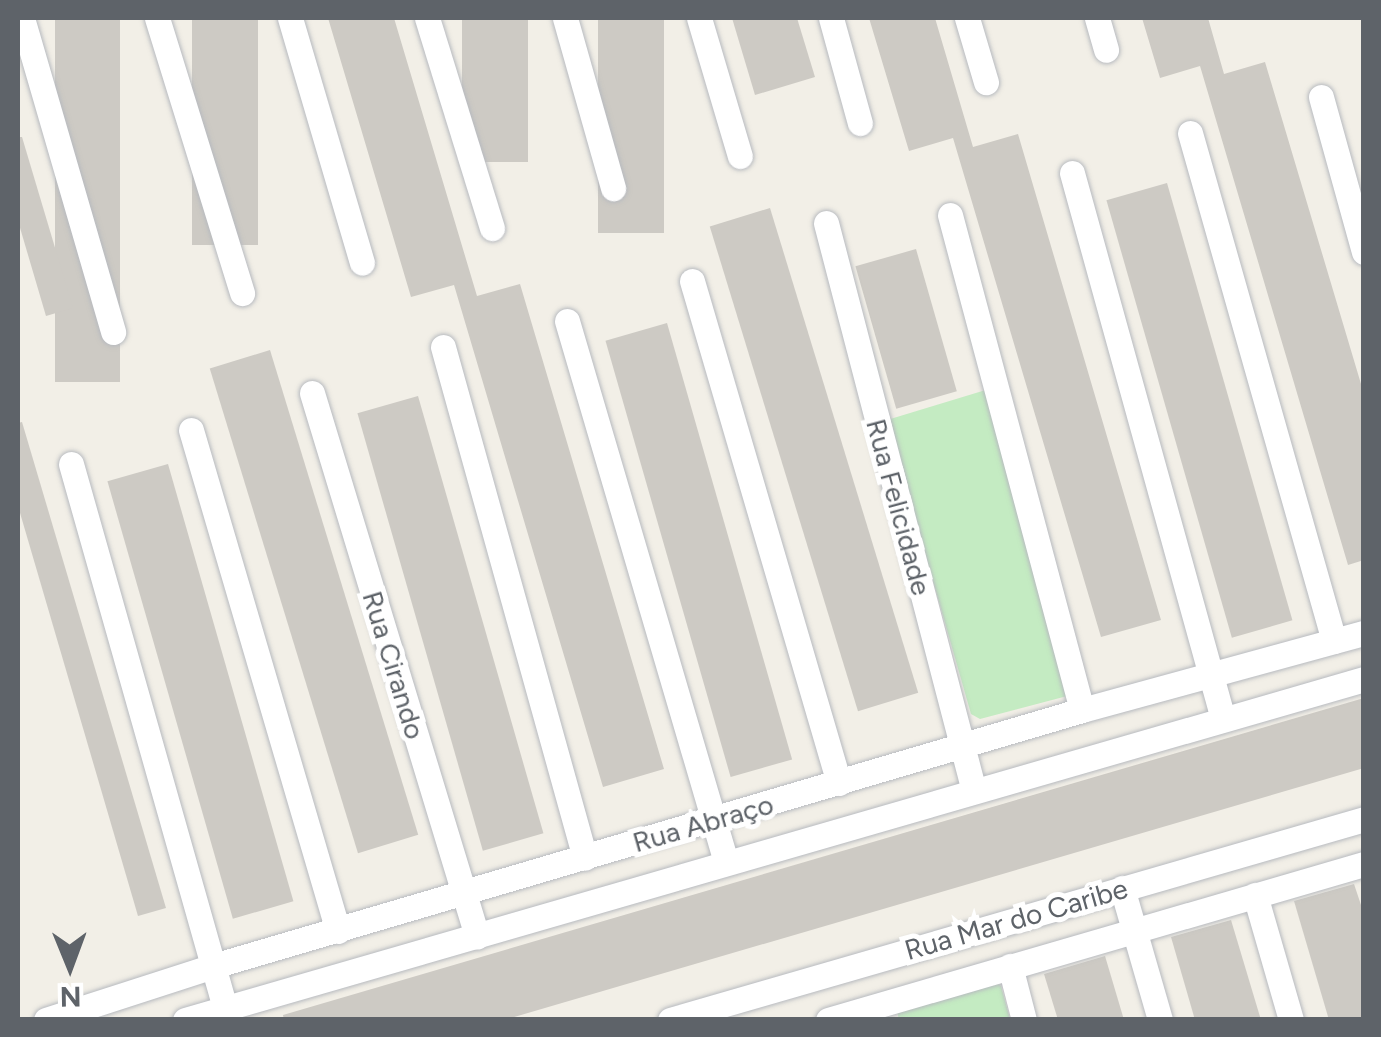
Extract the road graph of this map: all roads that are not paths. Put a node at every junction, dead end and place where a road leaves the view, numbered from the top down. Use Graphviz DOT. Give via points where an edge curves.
graph roads {
  1 [pos="22,18"];
  2 [pos="156,18"];
  3 [pos="290,18"];
  4 [pos="427,18"];
  5 [pos="565,18"];
  6 [pos="699,18"];
  7 [pos="831,18"];
  8 [pos="967,18"];
  9 [pos="1097,18"];
  10 [pos="1106,50"];
  11 [pos="986,82"];
  12 [pos="1321,96"];
  13 [pos="860,122"];
  14 [pos="1190,133"];
  15 [pos="740,156"];
  16 [pos="1072,173"];
  17 [pos="613,188"];
  18 [pos="950,215"];
  19 [pos="826,223"];
  20 [pos="492,228"];
  21 [pos="1364,252"];
  22 [pos="362,263"];
  23 [pos="692,281"];
  24 [pos="242,293"];
  25 [pos="568,320"];
  26 [pos="113,332"];
  27 [pos="444,347"];
  28 [pos="312,393"];
  29 [pos="190,430"];
  30 [pos="71,464"];
  31 [pos="1364,633"];
  32 [pos="1334,641"];
  33 [pos="1212,677"];
  34 [pos="1364,679"];
  35 [pos="1082,710"];
  36 [pos="1223,720"];
  37 [pos="962,746"];
  38 [pos="839,783"];
  39 [pos="974,791"];
  40 [pos="1364,819"];
  41 [pos="712,821"];
  42 [pos="585,858"];
  43 [pos="726,862"];
  44 [pos="1364,864"];
  45 [pos="1122,888"];
  46 [pos="1255,894"];
  47 [pos="462,896"];
  48 [pos="1133,929"];
  49 [pos="338,931"];
  50 [pos="477,936"];
  51 [pos="870,961"];
  52 [pos="1010,966"];
  53 [pos="210,967"];
  54 [pos="224,1008"];
  55 [pos="883,1012"];
  56 [pos="46,1020"];
  57 [pos="185,1020"];
  58 [pos="670,1020"];
  59 [pos="828,1020"];
  60 [pos="1024,1020"];
  61 [pos="1160,1020"];
  62 [pos="1291,1020"];
  1 -- 26 [label="street"];
  2 -- 24 [label="street"];
  3 -- 22 [label="street"];
  4 -- 20 [label="street"];
  5 -- 17 [label="street"];
  6 -- 15 [label="street"];
  7 -- 13 [label="street"];
  8 -- 11 [label="street"];
  9 -- 10 [label="street"];
  12 -- 21 [label="street"];
  14 -- 32 [label="street"];
  16 -- 33 [label="street"];
  18 -- 35 [label="street"];
  19 -- 37 [label="street, Rua Felicidade"];
  23 -- 38 [label="street"];
  25 -- 41 [label="street"];
  27 -- 42 [label="street"];
  28 -- 47 [label="street, Rua Cirando"];
  29 -- 49 [label="street"];
  30 -- 53 [label="street"];
  31 -- 32 [label="street, Rua Abraço"];
  32 -- 33 [label="street, Rua Abraço"];
  33 -- 35 [label="street, Rua Abraço"];
  33 -- 36 [label="street"];
  34 -- 36 [label="street, Rua Abraço"];
  35 -- 37 [label="street, Rua Abraço"];
  36 -- 39 [label="street, Rua Abraço"];
  37 -- 38 [label="street, Rua Abraço"];
  37 -- 39 [label="street, Rua Felicidade"];
  38 -- 41 [label="street, Rua Abraço"];
  39 -- 43 [label="street, Rua Abraço"];
  40 -- 45 [label="street, Rua Mar do Caribe"];
  41 -- 42 [label="street, Rua Abraço"];
  41 -- 43 [label="street"];
  42 -- 47 [label="street, Rua Abraço"];
  43 -- 50 [label="street, Rua Abraço"];
  44 -- 46 [label="street"];
  45 -- 48 [label="street"];
  45 -- 51 [label="street, Rua Mar do Caribe"];
  46 -- 48 [label="street"];
  46 -- 62 [label="street"];
  47 -- 49 [label="street, Rua Abraço"];
  47 -- 50 [label="street, Rua Cirando"];
  48 -- 52 [label="street"];
  48 -- 61 [label="street"];
  49 -- 53 [label="street, Rua Abraço"];
  50 -- 54 [label="street, Rua Abraço"];
  51 -- 55 [label="street"];
  51 -- 58 [label="street, Rua Mar do Caribe"];
  52 -- 55 [label="street"];
  52 -- 60 [label="street"];
  53 -- 54 [label="street"];
  53 -- 56 [label="street, Rua Abraço"];
  54 -- 57 [label="street, Rua Abraço"];
  55 -- 59 [label="street"];
}
